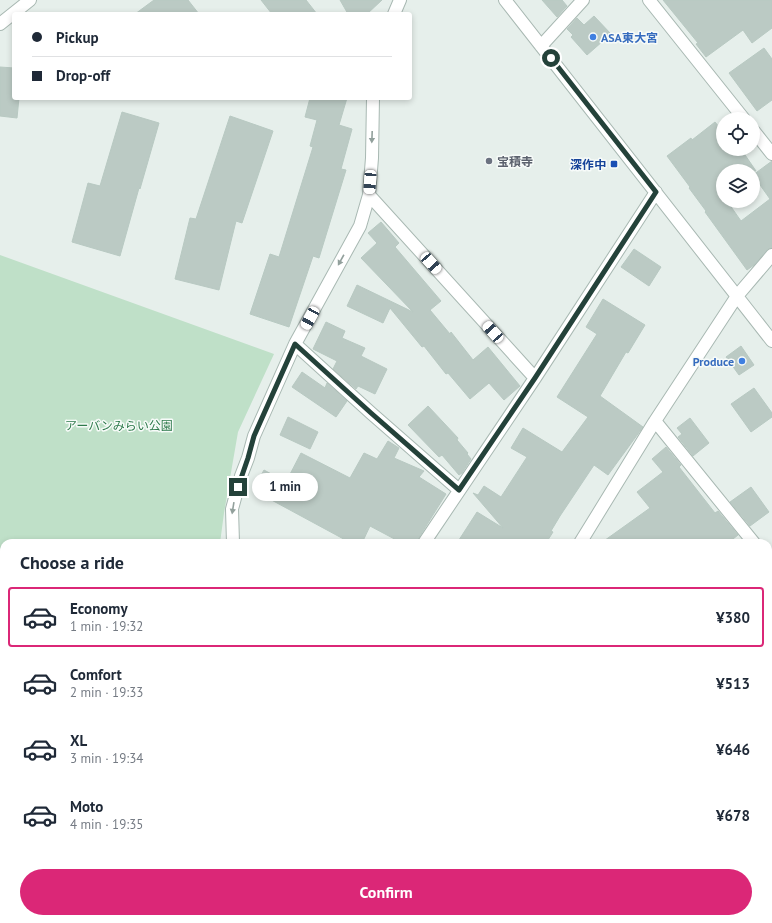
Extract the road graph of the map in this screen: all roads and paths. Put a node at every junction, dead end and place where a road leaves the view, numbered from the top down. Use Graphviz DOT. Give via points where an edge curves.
graph roads {
  1 [pos="30,0"];
  2 [pos="400,0"];
  3 [pos="505,0"];
  4 [pos="583,0"];
  5 [pos="649,0"];
  6 [pos="15,12"];
  7 [pos="395,12"];
  8 [pos="12,14"];
  9 [pos="0,24"];
  10 [pos="541,46"];
  11 [pos="373,100"];
  12 [pos="738,112"];
  13 [pos="760,139"];
  14 [pos="772,154"];
  15 [pos="656,192"];
  16 [pos="369,195"];
  17 [pos="772,255"];
  18 [pos="737,296"];
  19 [pos="772,341"];
  20 [pos="295,344"];
  21 [pos="535,378"];
  22 [pos="655,421"];
  23 [pos="459,490"];
  24 [pos="233,539"];
  25 [pos="427,539"];
  26 [pos="585,539"];
  27 [pos="751,539"];
  1 -- 6 [label="street"];
  2 -- 7 [label="street"];
  3 -- 10 [label="street"];
  4 -- 10 [label="street"];
  5 -- 12 [label="street"];
  8 -- 9 [label="street"];
  10 -- 15 [label="street"];
  11 -- 16 [label="street, one-way"];
  13 -- 14 [label="street"];
  15 -- 18 [label="street"];
  15 -- 21 [label="street"];
  16 -- 20 [label="street, one-way" via="360,226"];
  16 -- 21 [label="street"];
  17 -- 18 [label="street"];
  18 -- 19 [label="street"];
  18 -- 22 [label="street"];
  20 -- 23 [label="street"];
  20 -- 24 [label="street, one-way" via="254,436 241,476 232,509"];
  21 -- 23 [label="street"];
  22 -- 26 [label="street"];
  22 -- 27 [label="street"];
  23 -- 25 [label="street"];
}
